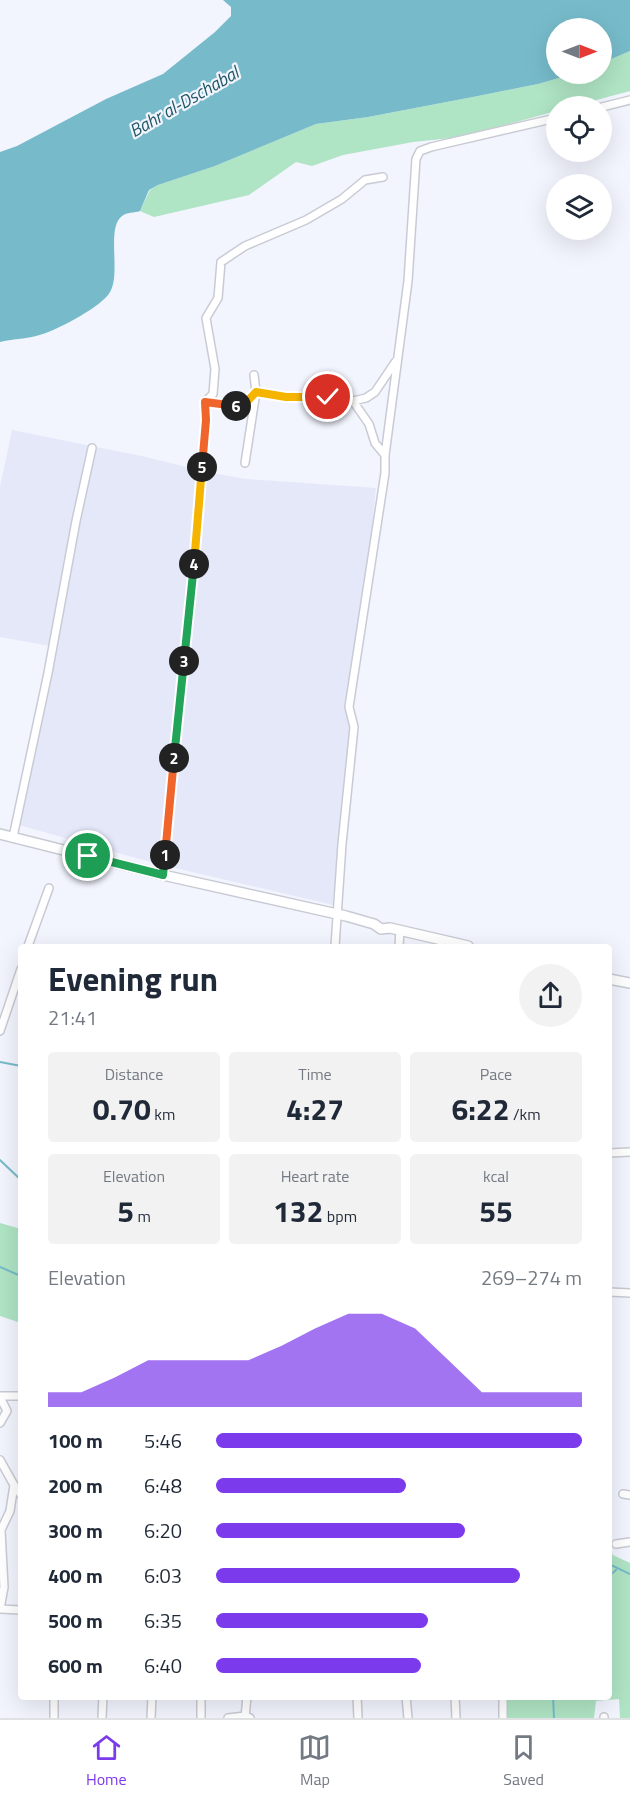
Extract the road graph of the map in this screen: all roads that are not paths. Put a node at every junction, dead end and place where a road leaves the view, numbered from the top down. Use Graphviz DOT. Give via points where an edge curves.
graph roads {
  1 [pos="630,100"];
  2 [pos="612,104"];
  3 [pos="546,120"];
  4 [pos="383,177"];
  5 [pos="398,359"];
  6 [pos="254,375"];
  7 [pos="256,392"];
  8 [pos="353,401"];
  9 [pos="205,402"];
  10 [pos="92,448"];
  11 [pos="385,455"];
  12 [pos="245,463"];
  13 [pos="0,834"];
  14 [pos="13,837"];
  15 [pos="163,875"];
  16 [pos="49,888"];
  17 [pos="336,914"];
  18 [pos="399,930"];
  19 [pos="29,944"];
  20 [pos="335,944"];
  21 [pos="399,944"];
  22 [pos="459,944"];
  23 [pos="18,978"];
  24 [pos="612,979"];
  25 [pos="630,982"];
  26 [pos="0,1031"];
  27 [pos="630,1152"];
  28 [pos="612,1153"];
  29 [pos="612,1292"];
  30 [pos="630,1293"];
  31 [pos="0,1396"];
  32 [pos="18,1396"];
  33 [pos="0,1423"];
  34 [pos="0,1460"];
  35 [pos="0,1477"];
  36 [pos="12,1482"];
  37 [pos="18,1491"];
  38 [pos="0,1530"];
  39 [pos="630,1542"];
  40 [pos="616,1544"];
  41 [pos="0,1609"];
  42 [pos="18,1610"];
  43 [pos="54,1700"];
  44 [pos="103,1700"];
  45 [pos="152,1700"];
  46 [pos="201,1700"];
  47 [pos="247,1700"];
  48 [pos="357,1700"];
  49 [pos="406,1700"];
  50 [pos="455,1700"];
  51 [pos="503,1700"];
  52 [pos="247,1717"];
  53 [pos="54,1718"];
  54 [pos="102,1718"];
  55 [pos="151,1718"];
  56 [pos="201,1718"];
  57 [pos="228,1718"];
  58 [pos="358,1718"];
  59 [pos="408,1718"];
  60 [pos="456,1718"];
  61 [pos="503,1718"];
  1 -- 2 [label="street"];
  3 -- 5 [label="street" via="431,147 417,155"];
  4 -- 9 [label="street" via="365,180 306,220 245,246 221,262 218,298 206,318 216,378 213,394"];
  5 -- 8 [label="street" via="375,392 366,399"];
  5 -- 11 [label="street"];
  6 -- 7 [label="street"];
  7 -- 8 [label="street" via="307,398 340,395"];
  7 -- 9 [label="street" via="242,407"];
  7 -- 12 [label="street"];
  8 -- 11 [label="street"];
  9 -- 15 [label="street" via="196,543"];
  10 -- 14 [label="street"];
  11 -- 17 [label="street" via="349,707 354,727"];
  13 -- 14 [label="main road"];
  14 -- 15 [label="main road"];
  15 -- 17 [label="main road"];
  16 -- 19 [label="street"];
  17 -- 18 [label="main road" via="381,929"];
  17 -- 20 [label="street"];
  18 -- 21 [label="street"];
  18 -- 22 [label="main road"];
  23 -- 26 [label="street"];
  24 -- 25 [label="main road"];
  27 -- 28 [label="street"];
  29 -- 30 [label="street"];
  31 -- 32 [label="street"];
  31 -- 33 [label="street" via="7,1411"];
  34 -- 36 [label="street"];
  35 -- 36 [label="street"];
  36 -- 37 [label="street"];
  36 -- 38 [label="street" via="10,1511"];
  38 -- 41 [label="street" via="4,1587"];
  39 -- 40 [label="street"];
  41 -- 42 [label="street"];
  43 -- 53 [label="street"];
  44 -- 54 [label="street"];
  45 -- 55 [label="street"];
  46 -- 56 [label="street"];
  47 -- 52 [label="street"];
  48 -- 58 [label="street"];
  49 -- 59 [label="street"];
  50 -- 60 [label="street"];
  51 -- 61 [label="street"];
  52 -- 57 [label="street"];
}
